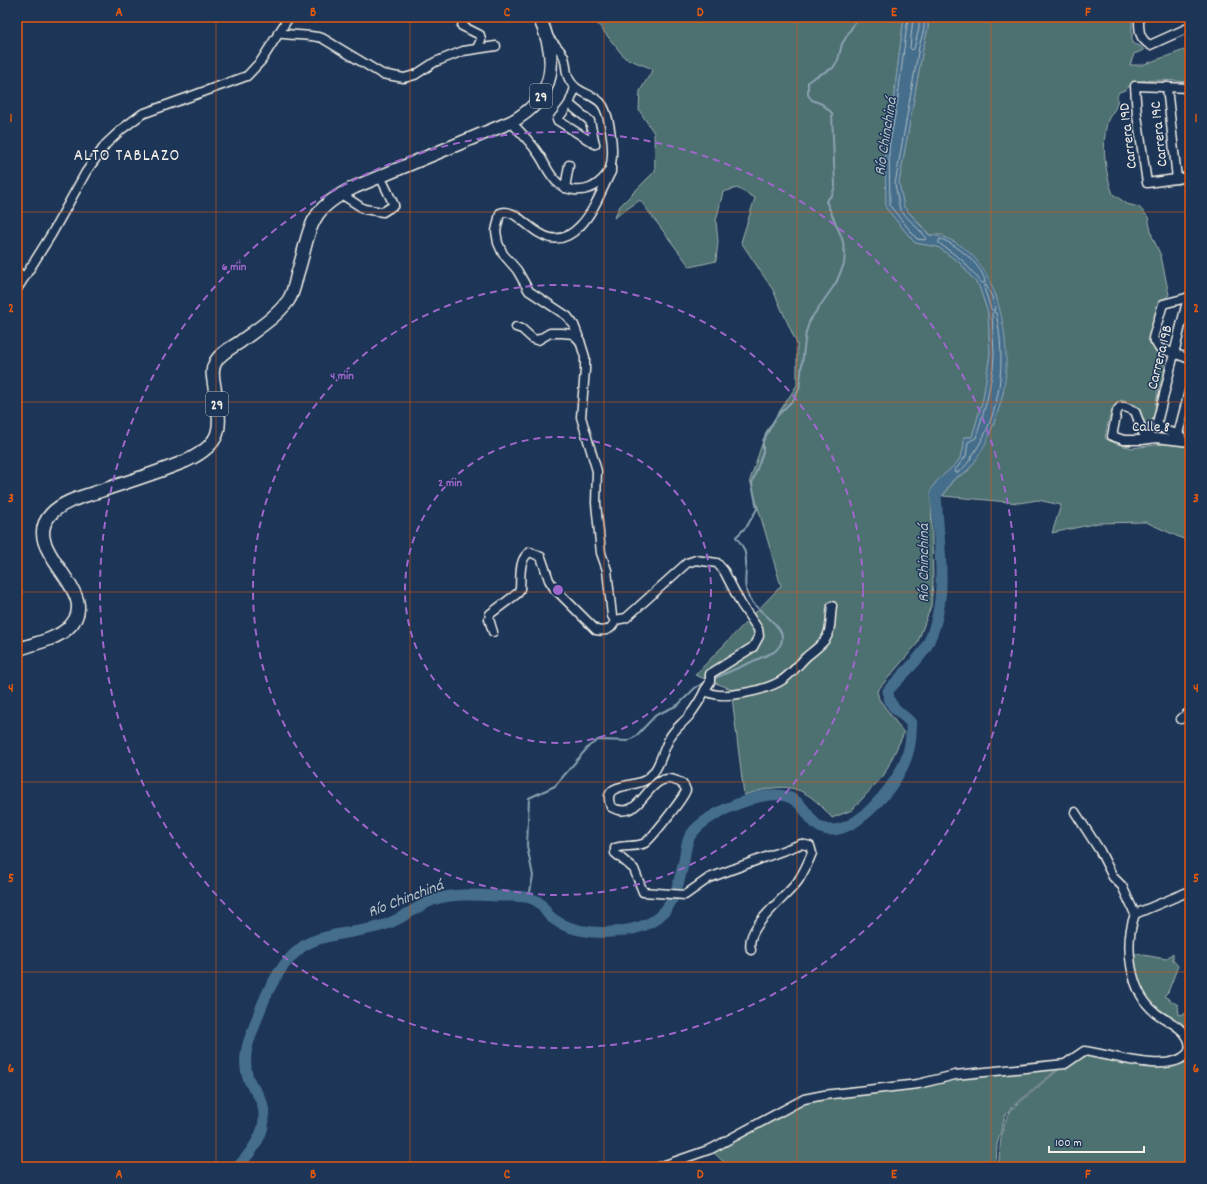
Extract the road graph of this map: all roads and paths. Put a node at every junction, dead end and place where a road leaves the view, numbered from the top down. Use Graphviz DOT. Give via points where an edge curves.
graph roads {
  1 [pos="289,17"];
  2 [pos="539,17"];
  3 [pos="1139,17"];
  4 [pos="464,19"];
  5 [pos="1190,27"];
  6 [pos="278,33"];
  7 [pos="548,37"];
  8 [pos="496,46"];
  9 [pos="477,48"];
  10 [pos="1167,87"];
  11 [pos="576,88"];
  12 [pos="1190,88"];
  13 [pos="569,104"];
  14 [pos="511,122"];
  15 [pos="611,164"];
  16 [pos="569,165"];
  17 [pos="380,176"];
  18 [pos="1190,177"];
  19 [pos="1177,179"];
  20 [pos="565,188"];
  21 [pos="341,194"];
  22 [pos="17,271"];
  23 [pos="24,278"];
  24 [pos="17,288"];
  25 [pos="1189,297"];
  26 [pos="516,326"];
  27 [pos="580,341"];
  28 [pos="1173,354"];
  29 [pos="1190,359"];
  30 [pos="1190,388"];
  31 [pos="1178,434"];
  32 [pos="1152,438"];
  33 [pos="1188,442"];
  34 [pos="832,606"];
  35 [pos="615,620"];
  36 [pos="493,632"];
  37 [pos="17,650"];
  38 [pos="705,690"];
  39 [pos="1190,711"];
  40 [pos="1181,719"];
  41 [pos="1075,812"];
  42 [pos="1190,891"];
  43 [pos="1135,914"];
  44 [pos="751,950"];
  45 [pos="659,1167"];
  1 -- 6 [label="street"];
  2 -- 7 [label="main road, 29"];
  3 -- 5 [label="street" via="1140,36 1142,41 1150,45"];
  4 -- 9 [label="street" via="462,26 480,35 481,40"];
  6 -- 9 [label="street" via="322,38 382,74 404,78 415,75 435,62"];
  6 -- 23 [label="street" via="261,61 247,76 142,114 116,134 86,172"];
  7 -- 11 [label="street" via="563,55 568,78"];
  7 -- 14 [label="main road, 29" via="551,70 544,89 528,112"];
  8 -- 9 [label="street"];
  10 -- 12 [label="street"];
  10 -- 19 [label="street, Carrera 19C"];
  10 -- 19 [label="street, Carrera 19D" via="1135,86 1137,115 1147,183"];
  11 -- 13 [label="street"];
  11 -- 15 [label="street" via="600,102 604,109 610,129"];
  13 -- 13 [label="street" via="590,121 595,144 557,120"];
  14 -- 17 [label="main road, 29"];
  14 -- 20 [label="street" via="538,152 552,178"];
  15 -- 20 [label="street" via="603,180 593,188 580,191"];
  15 -- 27 [label="street" via="611,172 588,216 581,226 560,240 550,238 510,212 500,214 498,220 498,243 503,254 517,270 529,291 567,316 574,325"];
  16 -- 20 [label="street"];
  17 -- 21 [label="main road, 29"];
  17 -- 21 [label="street" via="394,205 383,212 364,209"];
  18 -- 19 [label="street"];
  21 -- 37 [label="main road, 29" via="320,210 310,226 289,300 267,322 215,362 212,375 219,423 218,434 212,445 186,461 68,502 50,515 44,527 45,542 77,597 79,609 72,625 62,633"];
  22 -- 23 [label="street"];
  23 -- 24 [label="street"];
  25 -- 28 [label="street, Carrera 19B"];
  25 -- 28 [label="street" via="1163,304 1153,338 1159,348"];
  26 -- 27 [label="street" via="522,328 533,339 538,340 550,333 562,333 573,334"];
  27 -- 35 [label="street" via="585,357 581,417 597,471 596,503 601,553 607,570 612,616"];
  28 -- 29 [label="street"];
  28 -- 31 [label="street, Carrera 19B" via="1157,423 1160,428"];
  30 -- 31 [label="street"];
  31 -- 33 [label="street"];
  32 -- 32 [label="street, Calle 8" via="1143,433 1135,411 1120,407 1112,436 1124,440"];
  32 -- 33 [label="street, Calle 8"];
  34 -- 38 [label="street" via="829,633 824,641 779,682 742,693 716,694"];
  35 -- 36 [label="street" via="609,630 596,630 554,588 541,557 530,552 523,560 520,589 490,614"];
  35 -- 38 [label="street" via="626,618 687,563 696,560 717,563 754,622 759,636 753,647 710,674 710,682"];
  38 -- 44 [label="street" via="696,707 669,739 653,774 641,783 611,791 611,807 617,811 626,811 640,804 657,782 678,781 686,790 681,802 646,842 615,848 615,853 634,869 643,892 685,895 709,878 801,844 810,846 812,853 798,880 760,922 751,936"];
  39 -- 40 [label="street"];
  41 -- 43 [label="street" via="1113,877 1122,886"];
  42 -- 43 [label="street"];
  43 -- 45 [label="street" via="1130,927 1129,949 1140,996 1155,1013 1187,1037 1189,1052 1182,1059 1171,1063 1146,1063 1084,1051 1065,1064 955,1075 918,1084 804,1099 711,1149"];
}
